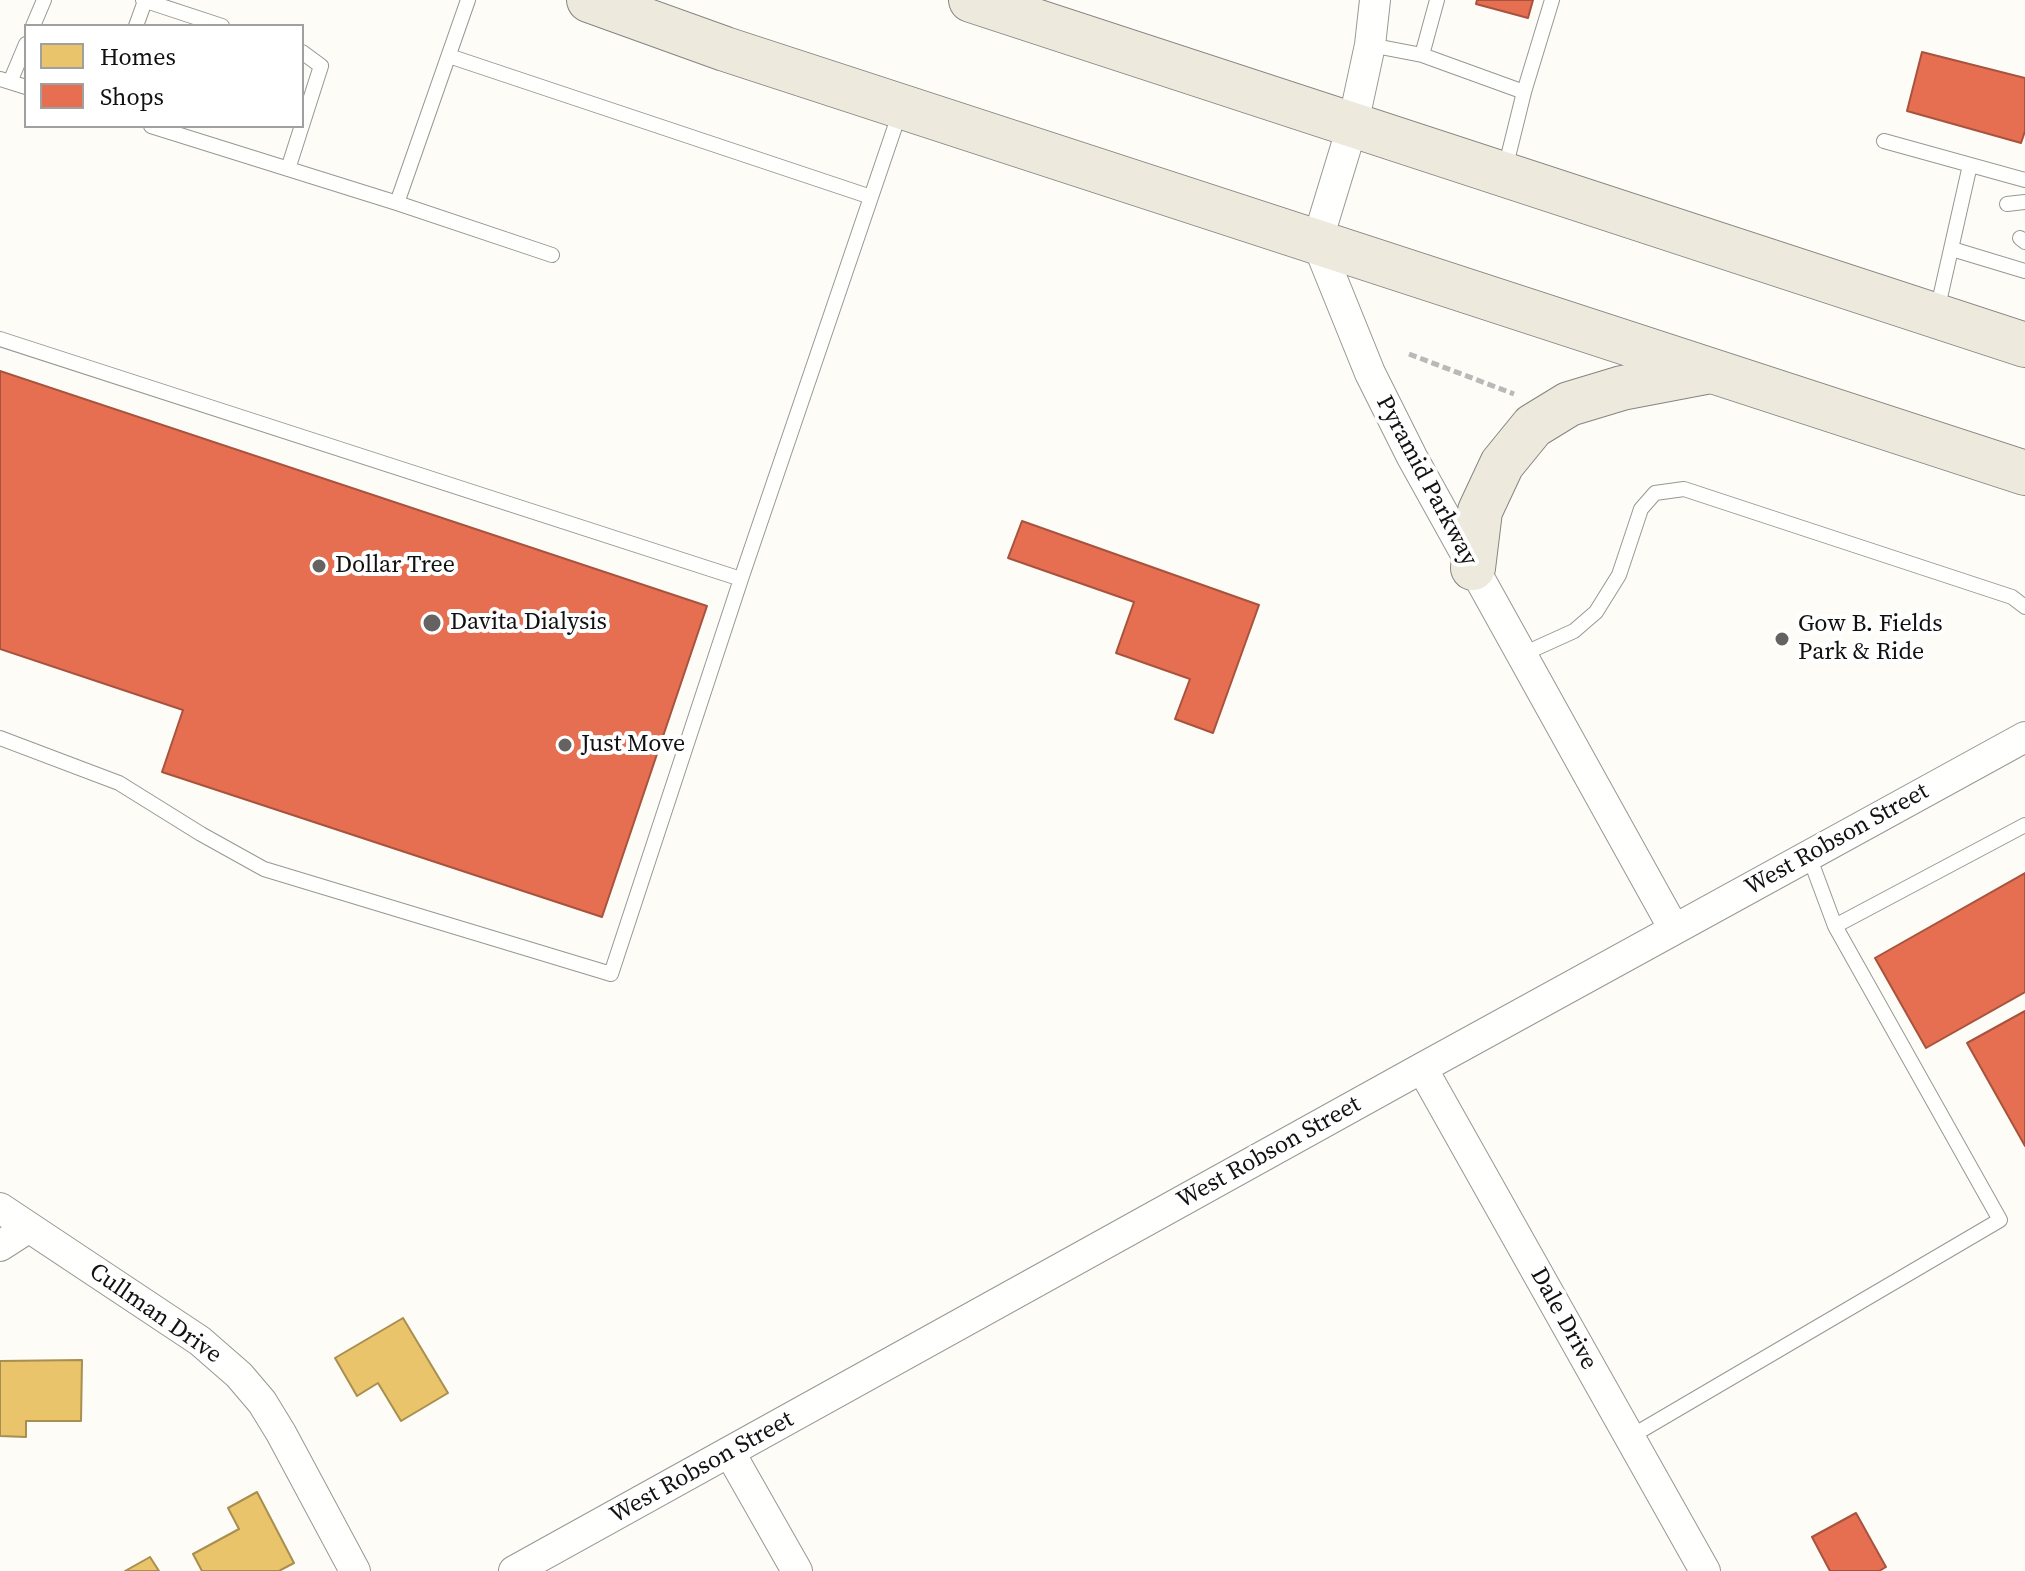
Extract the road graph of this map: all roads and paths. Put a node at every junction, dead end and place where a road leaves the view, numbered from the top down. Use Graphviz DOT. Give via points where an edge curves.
graph roads {
  1 [pos="44,0"];
  2 [pos="144,0"];
  3 [pos="468,0"];
  4 [pos="589,0"];
  5 [pos="971,0"];
  6 [pos="1375,0"];
  7 [pos="1437,0"];
  8 [pos="1552,0"];
  9 [pos="34,24"];
  10 [pos="137,24"];
  11 [pos="216,24"];
  12 [pos="1370,45"];
  13 [pos="24,48"];
  14 [pos="304,53"];
  15 [pos="1422,55"];
  16 [pos="449,56"];
  17 [pos="5,81"];
  18 [pos="1524,92"];
  19 [pos="901,107"];
  20 [pos="304,119"];
  21 [pos="1353,124"];
  22 [pos="157,128"];
  23 [pos="202,128"];
  24 [pos="301,128"];
  25 [pos="198,141"];
  26 [pos="1884,141"];
  27 [pos="1970,165"];
  28 [pos="288,169"];
  29 [pos="1504,173"];
  30 [pos="2025,180"];
  31 [pos="871,197"];
  32 [pos="2025,202"];
  33 [pos="397,203"];
  34 [pos="2007,204"];
  35 [pos="1317,242"];
  36 [pos="1952,249"];
  37 [pos="552,255"];
  38 [pos="2025,271"];
  39 [pos="1936,316"];
  40 [pos="0,339"];
  41 [pos="2025,345"];
  42 [pos="1409,354"];
  43 [pos="1710,372"];
  44 [pos="1517,395"];
  45 [pos="2025,473"];
  46 [pos="1473,568"];
  47 [pos="741,579"];
  48 [pos="2025,607"];
  49 [pos="1521,655"];
  50 [pos="2025,737"];
  51 [pos="0,738"];
  52 [pos="2025,825"];
  53 [pos="1809,856"];
  54 [pos="1835,926"];
  55 [pos="1674,929"];
  56 [pos="1422,1068"];
  57 [pos="0,1208"];
  58 [pos="28,1228"];
  59 [pos="0,1246"];
  60 [pos="1630,1437"];
  61 [pos="730,1453"];
  62 [pos="355,1571"];
  63 [pos="514,1571"];
  64 [pos="797,1571"];
  65 [pos="1705,1571"];
  1 -- 9 [label="lane"];
  2 -- 10 [label="lane"];
  2 -- 11 [label="lane"];
  3 -- 16 [label="lane"];
  4 -- 19 [label="main road"];
  5 -- 21 [label="main road"];
  6 -- 12 [label="street"];
  7 -- 15 [label="lane"];
  8 -- 18 [label="lane"];
  12 -- 15 [label="lane"];
  12 -- 21 [label="street"];
  13 -- 17 [label="lane"];
  14 -- 20 [label="lane" via="321,66"];
  15 -- 18 [label="lane"];
  16 -- 31 [label="lane"];
  16 -- 33 [label="lane"];
  18 -- 29 [label="lane"];
  19 -- 31 [label="lane"];
  19 -- 35 [label="main road"];
  21 -- 29 [label="main road"];
  21 -- 35 [label="street"];
  22 -- 25 [label="lane"];
  23 -- 25 [label="lane"];
  24 -- 28 [label="lane"];
  25 -- 28 [label="lane"];
  26 -- 27 [label="lane"];
  27 -- 30 [label="lane"];
  27 -- 36 [label="lane"];
  28 -- 33 [label="lane"];
  29 -- 39 [label="main road"];
  31 -- 47 [label="lane"];
  32 -- 34 [label="lane"];
  33 -- 37 [label="lane"];
  35 -- 43 [label="main road"];
  35 -- 46 [label="street, Pyramid Parkway" via="1370,373"];
  36 -- 38 [label="lane"];
  36 -- 39 [label="lane"];
  39 -- 41 [label="main road"];
  40 -- 47 [label="lane"];
  42 -- 44 [label="path"];
  43 -- 45 [label="main road"];
  43 -- 46 [label="main road" via="1569,404 1533,426 1502,464 1480,511"];
  46 -- 49 [label="street, Pyramid Parkway"];
  47 -- 51 [label="lane" via="611,974 264,869 119,783"];
  48 -- 49 [label="lane" via="2012,597 1684,489 1655,493 1641,509 1619,575 1596,612 1574,631"];
  49 -- 55 [label="street, Pyramid Parkway"];
  50 -- 53 [label="street, West Robson Street"];
  52 -- 54 [label="lane"];
  53 -- 54 [label="lane"];
  53 -- 55 [label="street, West Robson Street"];
  54 -- 60 [label="lane" via="2000,1220"];
  55 -- 56 [label="street, West Robson Street"];
  56 -- 60 [label="street, Dale Drive"];
  56 -- 61 [label="street, West Robson Street"];
  57 -- 58 [label="street, Cullman Drive"];
  58 -- 59 [label="street"];
  58 -- 62 [label="street, Cullman Drive" via="200,1341 239,1375 281,1433"];
  60 -- 65 [label="street, Dale Drive"];
  61 -- 63 [label="street, West Robson Street"];
  61 -- 64 [label="street"];
}
